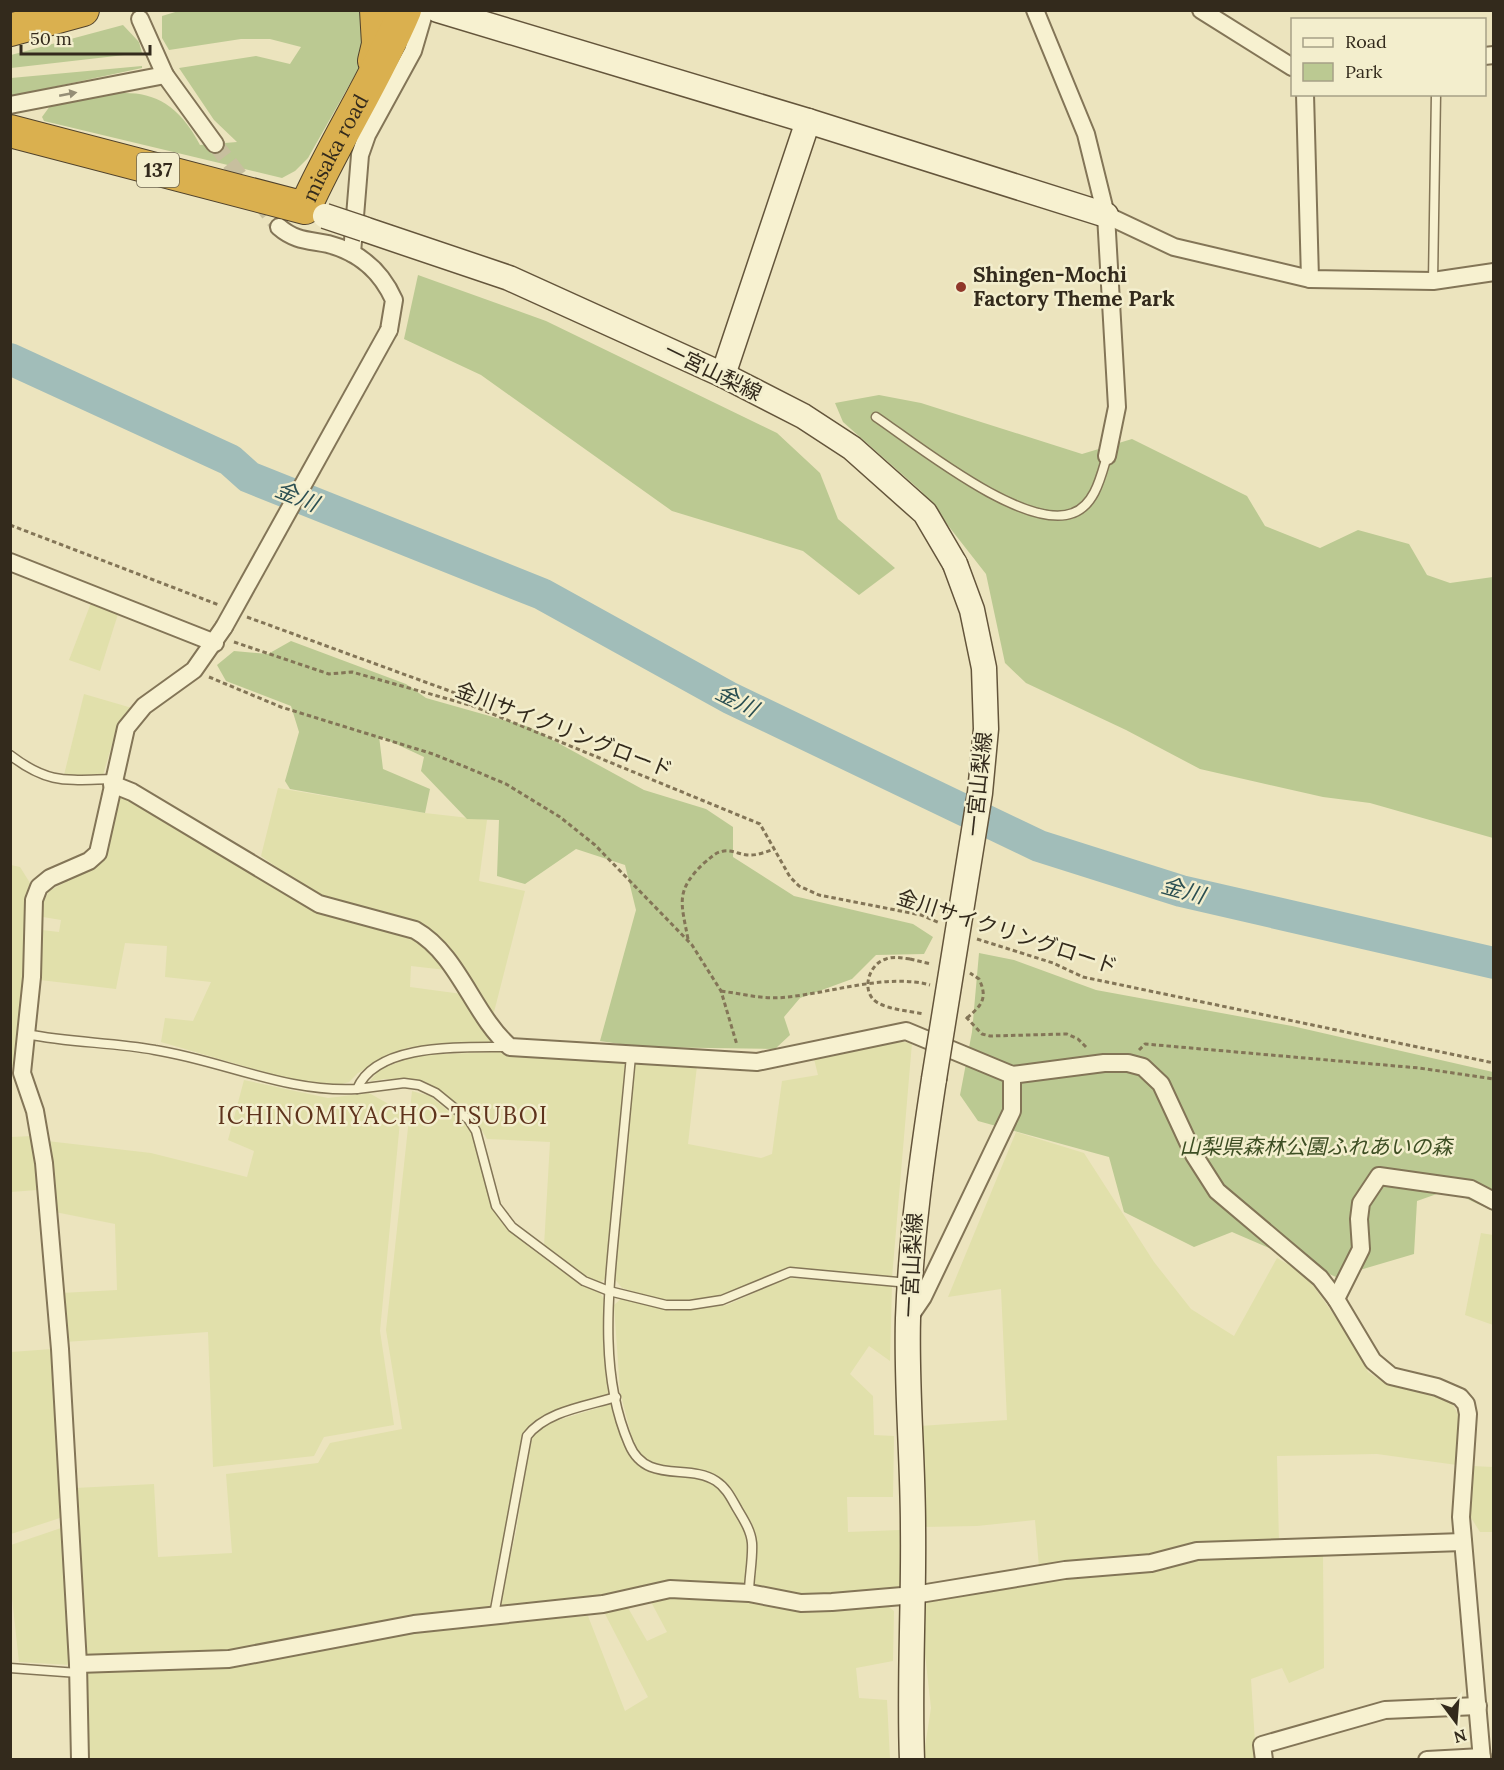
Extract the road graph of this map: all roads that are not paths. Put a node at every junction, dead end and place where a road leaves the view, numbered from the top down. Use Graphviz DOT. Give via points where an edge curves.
graph roads {
  1 [pos="83,10"];
  2 [pos="376,10"];
  3 [pos="405,10"];
  4 [pos="425,10"];
  5 [pos="438,10"];
  6 [pos="1035,10"];
  7 [pos="1201,10"];
  8 [pos="140,19"];
  9 [pos="10,30"];
  10 [pos="1291,66"];
  11 [pos="165,75"];
  12 [pos="369,83"];
  13 [pos="1305,96"];
  14 [pos="1436,96"];
  15 [pos="10,105"];
  16 [pos="808,121"];
  17 [pos="10,131"];
  18 [pos="215,144"];
  19 [pos="315,212"];
  20 [pos="1106,215"];
  21 [pos="279,227"];
  22 [pos="352,253"];
  23 [pos="1494,272"];
  24 [pos="1310,279"];
  25 [pos="1433,281"];
  26 [pos="723,375"];
  27 [pos="876,417"];
  28 [pos="1107,456"];
  29 [pos="10,562"];
  30 [pos="214,643"];
  31 [pos="10,755"];
  32 [pos="112,781"];
  33 [pos="27,1034"];
  34 [pos="510,1047"];
  35 [pos="631,1056"];
  36 [pos="16,1073"];
  37 [pos="1012,1075"];
  38 [pos="357,1089"];
  39 [pos="1494,1201"];
  40 [pos="910,1283"];
  41 [pos="609,1291"];
  42 [pos="1336,1299"];
  43 [pos="908,1320"];
  44 [pos="616,1397"];
  45 [pos="1463,1542"];
  46 [pos="749,1593"];
  47 [pos="914,1595"];
  48 [pos="494,1615"];
  49 [pos="10,1668"];
  50 [pos="78,1669"];
  51 [pos="1478,1706"];
  52 [pos="1482,1758"];
  53 [pos="80,1760"];
  54 [pos="912,1760"];
  55 [pos="1264,1760"];
  56 [pos="1427,1760"];
  1 -- 9 [label="highway"];
  2 -- 12 [label="highway" via="378,44"];
  3 -- 12 [label="highway, misaka road"];
  4 -- 22 [label="street" via="413,51 360,155"];
  5 -- 16 [label="main road"];
  6 -- 20 [label="street" via="1086,134"];
  7 -- 10 [label="street"];
  8 -- 11 [label="street"];
  15 -- 11 [label="street, one-way"];
  11 -- 18 [label="street"];
  12 -- 19 [label="highway, misaka road" via="328,158"];
  13 -- 24 [label="street"];
  14 -- 25 [label="lane"];
  16 -- 20 [label="main road"];
  16 -- 26 [label="main road"];
  17 -- 19 [label="highway, misaka road / 137"];
  19 -- 26 [label="main road, 一宮山梨線, bridge" via="509,278"];
  20 -- 24 [label="street" via="1174,247"];
  20 -- 28 [label="street" via="1117,407"];
  21 -- 22 [label="street" via="301,240"];
  22 -- 30 [label="street, bridge" via="379,274 392,295 394,309 389,330"];
  23 -- 25 [label="street"];
  24 -- 25 [label="street"];
  26 -- 40 [label="main road, 一宮山梨線, bridge" via="803,416 852,448 925,513 955,564 972,610 984,668 986,729 980,793 953,1015 934,1079 916,1197"];
  27 -- 28 [label="lane" via="947,468 1009,502 1056,518 1075,513 1091,499"];
  29 -- 30 [label="street"];
  30 -- 32 [label="street" via="194,670 134,716 121,741"];
  31 -- 32 [label="lane" via="48,778"];
  32 -- 33 [label="street" via="98,853 50,878 39,887 34,900"];
  32 -- 34 [label="street" via="319,904 428,937 498,1036"];
  33 -- 36 [label="street"];
  33 -- 38 [label="lane" via="154,1049 291,1086"];
  34 -- 35 [label="street"];
  34 -- 38 [label="lane" via="413,1051 362,1077"];
  35 -- 37 [label="street" via="742,1061 789,1057 906,1031"];
  35 -- 41 [label="lane"];
  36 -- 50 [label="street" via="35,1111 44,1164 60,1348"];
  37 -- 42 [label="street" via="1093,1064 1128,1063 1143,1067 1161,1084 1194,1155 1217,1191 1310,1269"];
  37 -- 43 [label="street" via="1012,1111 923,1297"];
  38 -- 41 [label="lane" via="404,1083 436,1093 476,1131 496,1206 512,1227 584,1281"];
  39 -- 42 [label="street" via="1472,1189 1379,1176 1361,1203 1361,1249"];
  40 -- 41 [label="lane" via="790,1272 722,1300 690,1305 666,1305"];
  40 -- 43 [label="main road, 一宮山梨線"];
  41 -- 44 [label="lane" via="610,1360"];
  42 -- 45 [label="street" via="1381,1370 1437,1387 1460,1397 1466,1404"];
  43 -- 47 [label="main road, 一宮山梨線"];
  44 -- 46 [label="lane" via="629,1445 649,1467 715,1480 726,1490 752,1543"];
  44 -- 48 [label="lane" via="547,1419 527,1436"];
  45 -- 47 [label="street" via="1197,1551 1151,1563 1065,1570"];
  45 -- 51 [label="street"];
  46 -- 47 [label="street" via="801,1603"];
  46 -- 48 [label="street" via="670,1590 603,1604"];
  47 -- 54 [label="main road, 一宮山梨線" via="909,1662"];
  48 -- 50 [label="street" via="414,1624 229,1659"];
  49 -- 50 [label="lane"];
  50 -- 53 [label="street"];
  51 -- 52 [label="street"];
  51 -- 55 [label="street" via="1385,1710 1262,1745"];
  52 -- 56 [label="street"];
}
